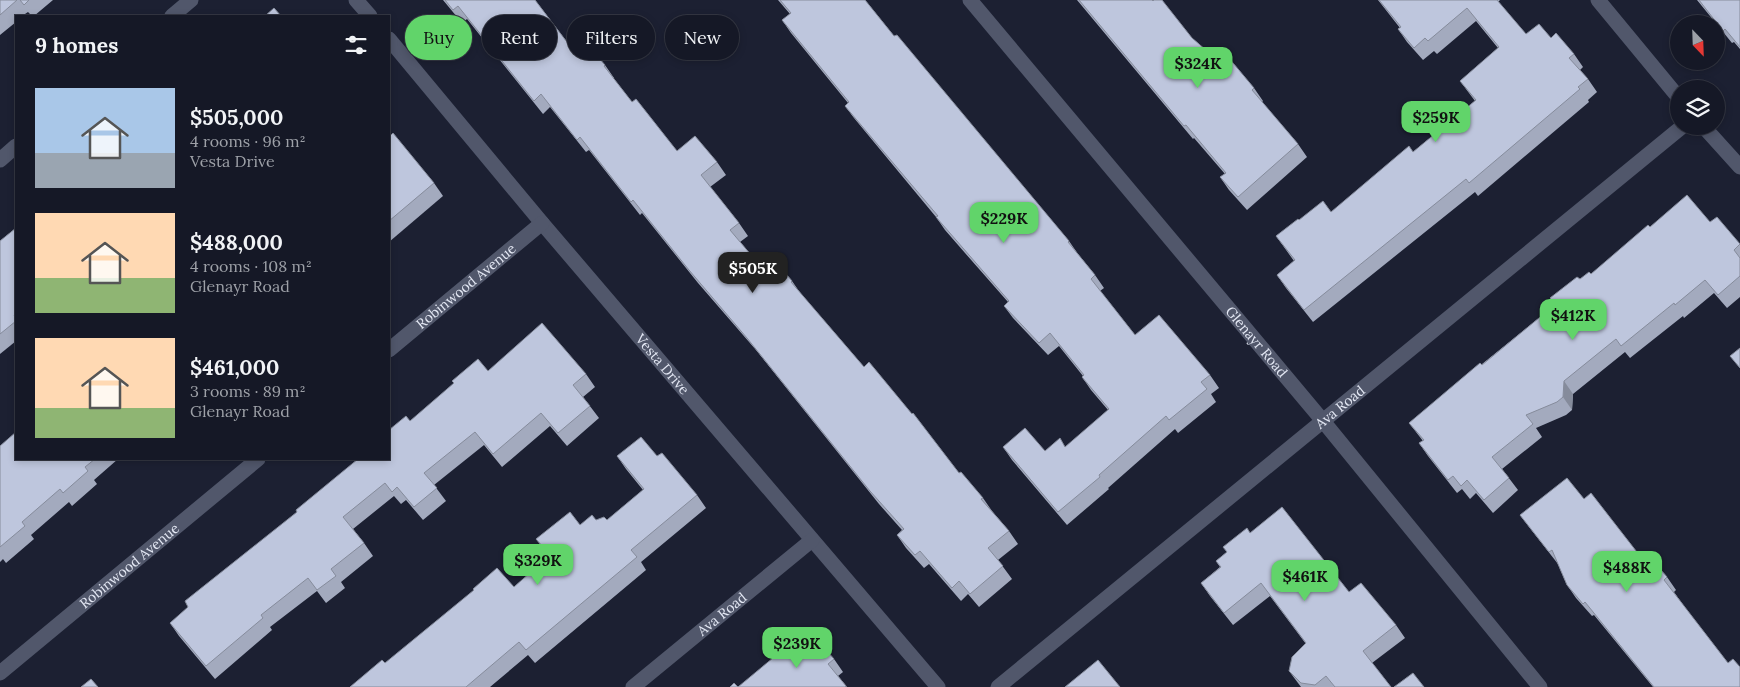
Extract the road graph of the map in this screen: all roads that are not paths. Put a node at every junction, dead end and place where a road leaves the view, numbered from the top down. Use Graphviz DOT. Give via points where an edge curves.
graph roads {
  1 [pos="191,0"];
  2 [pos="356,0"];
  3 [pos="970,0"];
  4 [pos="1598,0"];
  5 [pos="173,15"];
  6 [pos="369,15"];
  7 [pos="390,40"];
  8 [pos="1670,87"];
  9 [pos="1672,135"];
  10 [pos="1711,135"];
  11 [pos="15,147"];
  12 [pos="0,160"];
  13 [pos="1740,167"];
  14 [pos="542,222"];
  15 [pos="390,349"];
  16 [pos="1323,421"];
  17 [pos="257,460"];
  18 [pos="812,540"];
  19 [pos="0,673"];
  20 [pos="633,687"];
  21 [pos="938,687"];
  22 [pos="998,687"];
  23 [pos="1540,687"];
  1 -- 5 [label="street"];
  2 -- 6 [label="street"];
  3 -- 16 [label="street, Glenayr Road"];
  4 -- 8 [label="street"];
  7 -- 14 [label="street, Vesta Drive"];
  9 -- 16 [label="street, Ava Road"];
  10 -- 13 [label="street"];
  11 -- 12 [label="street"];
  14 -- 15 [label="street, Robinwood Avenue"];
  14 -- 18 [label="street, Vesta Drive"];
  16 -- 22 [label="street, Ava Road"];
  16 -- 23 [label="street, Glenayr Road"];
  17 -- 19 [label="street, Robinwood Avenue"];
  18 -- 20 [label="street, Ava Road"];
  18 -- 21 [label="street, Vesta Drive"];
}
